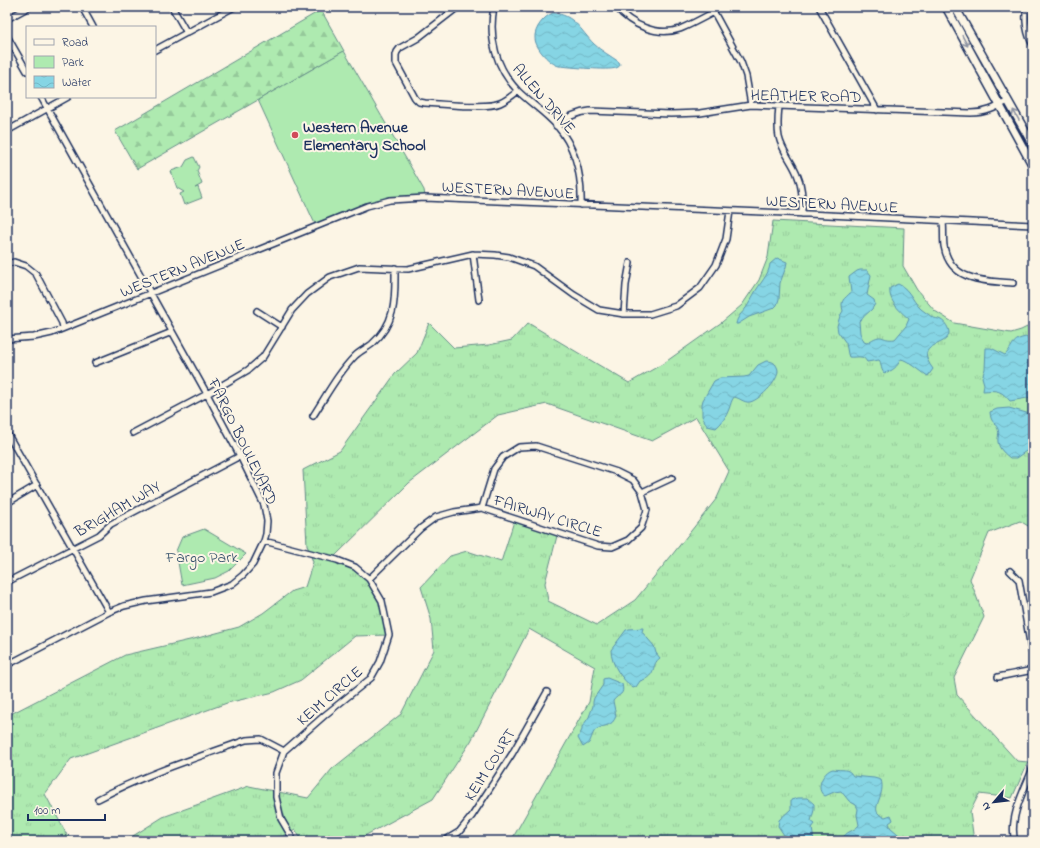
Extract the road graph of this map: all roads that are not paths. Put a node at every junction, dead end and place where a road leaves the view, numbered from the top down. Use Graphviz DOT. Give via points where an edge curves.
graph roads {
  1 [pos="29,7"];
  2 [pos="82,7"];
  3 [pos="172,7"];
  4 [pos="234,7"];
  5 [pos="458,7"];
  6 [pos="494,7"];
  7 [pos="616,7"];
  8 [pos="819,7"];
  9 [pos="946,7"];
  10 [pos="955,7"];
  11 [pos="1027,7"];
  12 [pos="712,9"];
  13 [pos="7,19"];
  14 [pos="92,26"];
  15 [pos="187,33"];
  16 [pos="7,36"];
  17 [pos="1033,45"];
  18 [pos="156,49"];
  19 [pos="26,69"];
  20 [pos="518,91"];
  21 [pos="43,98"];
  22 [pos="66,98"];
  23 [pos="1008,101"];
  24 [pos="751,105"];
  25 [pos="779,106"];
  26 [pos="1000,106"];
  27 [pos="48,108"];
  28 [pos="877,110"];
  29 [pos="556,126"];
  30 [pos="7,131"];
  31 [pos="1033,145"];
  32 [pos="1033,166"];
  33 [pos="581,205"];
  34 [pos="730,211"];
  35 [pos="802,214"];
  36 [pos="944,222"];
  37 [pos="1033,226"];
  38 [pos="473,254"];
  39 [pos="630,263"];
  40 [pos="7,264"];
  41 [pos="395,268"];
  42 [pos="1013,283"];
  43 [pos="150,294"];
  44 [pos="479,300"];
  45 [pos="256,311"];
  46 [pos="624,314"];
  47 [pos="282,327"];
  48 [pos="63,328"];
  49 [pos="172,332"];
  50 [pos="7,339"];
  51 [pos="96,363"];
  52 [pos="207,394"];
  53 [pos="313,416"];
  54 [pos="7,432"];
  55 [pos="133,433"];
  56 [pos="240,456"];
  57 [pos="672,478"];
  58 [pos="37,485"];
  59 [pos="642,492"];
  60 [pos="7,503"];
  61 [pos="482,508"];
  62 [pos="264,541"];
  63 [pos="72,548"];
  64 [pos="1010,571"];
  65 [pos="369,579"];
  66 [pos="7,582"];
  67 [pos="109,612"];
  68 [pos="1033,660"];
  69 [pos="7,665"];
  70 [pos="1033,670"];
  71 [pos="998,677"];
  72 [pos="547,692"];
  73 [pos="284,751"];
  74 [pos="1033,768"];
  75 [pos="98,800"];
  76 [pos="294,841"];
  77 [pos="445,841"];
  78 [pos="1015,841"];
  1 -- 13 [label="street"];
  2 -- 14 [label="street"];
  3 -- 15 [label="street"];
  4 -- 15 [label="street"];
  5 -- 20 [label="street" via="397,52 396,64 415,98 425,103 486,105 499,104"];
  6 -- 20 [label="street, ALLEN DRIVE" via="492,39 498,60"];
  7 -- 12 [label="street" via="643,28 662,31 680,29"];
  8 -- 28 [label="street"];
  9 -- 26 [label="main road, one-way"];
  10 -- 23 [label="main road"];
  11 -- 17 [label="street" via="1026,19 1029,38"];
  12 -- 24 [label="street" via="741,62"];
  15 -- 18 [label="street"];
  16 -- 19 [label="street"];
  20 -- 29 [label="street, ALLEN DRIVE"];
  21 -- 27 [label="street, FARGO BOULEVARD"];
  22 -- 27 [label="street"];
  23 -- 26 [label="street, HEATHER ROAD"];
  31 -- 23 [label="main road, one-way"];
  24 -- 25 [label="street, HEATHER ROAD"];
  24 -- 29 [label="street, HEATHER ROAD" via="700,113 590,111 569,116"];
  25 -- 28 [label="street, HEATHER ROAD"];
  25 -- 35 [label="street" via="779,137 801,185"];
  26 -- 28 [label="street, HEATHER ROAD" via="986,112 971,114"];
  26 -- 32 [label="main road"];
  27 -- 30 [label="street"];
  27 -- 43 [label="street, FARGO BOULEVARD"];
  29 -- 33 [label="street, ALLEN DRIVE" via="569,143 577,163"];
  33 -- 34 [label="street, WESTERN AVENUE"];
  33 -- 43 [label="street, WESTERN AVENUE" via="425,198 390,200 367,206"];
  34 -- 35 [label="street, WESTERN AVENUE"];
  34 -- 46 [label="street" via="726,239 716,265 700,288 676,306 650,314"];
  35 -- 36 [label="street, WESTERN AVENUE"];
  36 -- 37 [label="street, WESTERN AVENUE"];
  36 -- 42 [label="street" via="944,246 948,260 955,270 969,278"];
  38 -- 41 [label="street" via="422,267"];
  38 -- 44 [label="street"];
  38 -- 46 [label="street" via="495,255 534,266 599,310"];
  39 -- 46 [label="street"];
  40 -- 48 [label="street" via="14,262 26,266 36,274"];
  41 -- 47 [label="street" via="359,267 330,277 307,294 292,310"];
  41 -- 53 [label="street" via="395,304 387,326 341,372"];
  43 -- 48 [label="street, WESTERN AVENUE"];
  43 -- 49 [label="street, FARGO BOULEVARD"];
  45 -- 47 [label="street"];
  47 -- 52 [label="street" via="263,357 248,370"];
  48 -- 50 [label="street, WESTERN AVENUE" via="34,337"];
  49 -- 51 [label="street"];
  49 -- 52 [label="street, FARGO BOULEVARD"];
  52 -- 55 [label="street"];
  52 -- 56 [label="street, FARGO BOULEVARD"];
  54 -- 58 [label="street"];
  56 -- 62 [label="street, FARGO BOULEVARD" via="264,505 267,521"];
  56 -- 63 [label="street, BRIGHAM WAY" via="111,524 99,535"];
  57 -- 59 [label="street"];
  58 -- 60 [label="street"];
  58 -- 63 [label="street"];
  59 -- 61 [label="street, FAIRWAY CIRCLE" via="647,510 641,528 628,540 612,547 598,546"];
  59 -- 61 [label="street, FAIRWAY CIRCLE" via="633,480 617,472 536,446 519,448 503,457 494,469"];
  61 -- 65 [label="street, FAIRWAY CIRCLE" via="436,517 421,528"];
  62 -- 65 [label="street, KEIM CIRCLE" via="337,560 355,567"];
  62 -- 67 [label="street, FARGO BOULEVARD" via="253,564 232,584 210,592 146,601"];
  63 -- 66 [label="street, BRIGHAM WAY"];
  63 -- 67 [label="street"];
  64 -- 68 [label="street" via="1018,580"];
  65 -- 73 [label="street, KEIM CIRCLE" via="382,601 389,634 380,662 371,678"];
  67 -- 69 [label="street, FARGO BOULEVARD"];
  70 -- 71 [label="street"];
  72 -- 77 [label="street, KEIM COURT" via="512,754 472,816 459,832"];
  73 -- 75 [label="street" via="261,739 246,740 146,776"];
  73 -- 76 [label="street, KEIM CIRCLE" via="276,773 276,797 281,819"];
  74 -- 78 [label="street" via="1015,818"];
}
